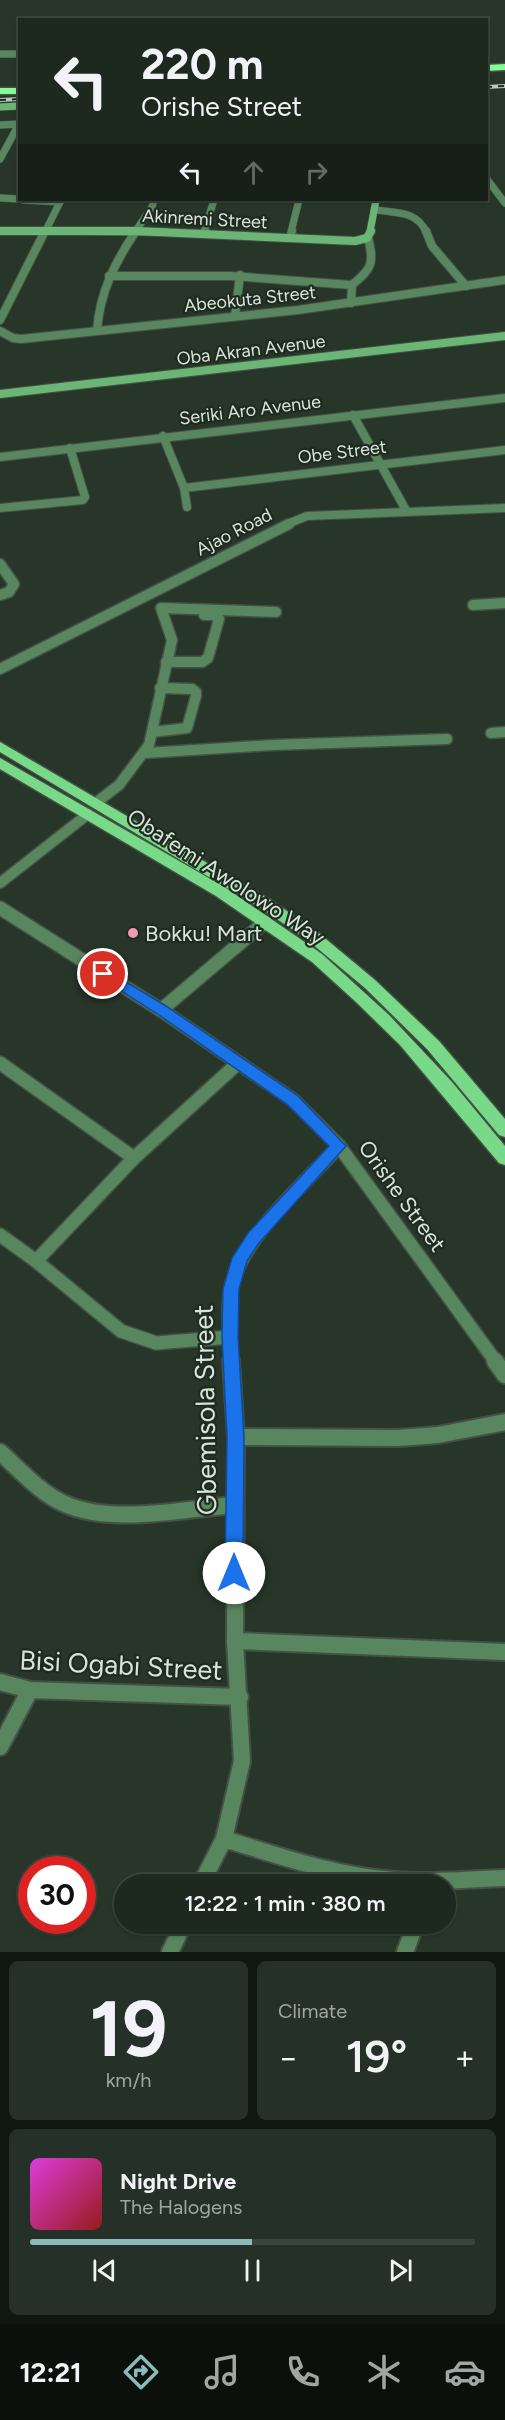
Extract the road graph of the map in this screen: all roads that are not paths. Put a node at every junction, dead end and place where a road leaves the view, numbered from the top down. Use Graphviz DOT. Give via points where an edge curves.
graph roads {
  1 [pos="0,54"];
  2 [pos="18,54"];
  3 [pos="505,67"];
  4 [pos="488,68"];
  5 [pos="505,73"];
  6 [pos="488,74"];
  7 [pos="18,81"];
  8 [pos="0,82"];
  9 [pos="18,91"];
  10 [pos="0,92"];
  11 [pos="18,106"];
  12 [pos="0,107"];
  13 [pos="18,124"];
  14 [pos="0,125"];
  15 [pos="18,126"];
  16 [pos="0,159"];
  17 [pos="488,181"];
  18 [pos="0,198"];
  19 [pos="18,199"];
  20 [pos="61,201"];
  21 [pos="154,201"];
  22 [pos="214,201"];
  23 [pos="299,201"];
  24 [pos="376,201"];
  25 [pos="505,203"];
  26 [pos="376,210"];
  27 [pos="46,230"];
  28 [pos="0,231"];
  29 [pos="136,231"];
  30 [pos="204,234"];
  31 [pos="368,237"];
  32 [pos="290,238"];
  33 [pos="240,275"];
  34 [pos="109,276"];
  35 [pos="505,280"];
  36 [pos="352,285"];
  37 [pos="466,286"];
  38 [pos="351,303"];
  39 [pos="235,316"];
  40 [pos="0,320"];
  41 [pos="97,330"];
  42 [pos="0,331"];
  43 [pos="505,336"];
  44 [pos="505,344"];
  45 [pos="0,396"];
  46 [pos="505,398"];
  47 [pos="353,415"];
  48 [pos="164,436"];
  49 [pos="69,448"];
  50 [pos="505,450"];
  51 [pos="0,457"];
  52 [pos="381,464"];
  53 [pos="184,488"];
  54 [pos="187,507"];
  55 [pos="0,508"];
  56 [pos="505,508"];
  57 [pos="406,512"];
  58 [pos="0,564"];
  59 [pos="0,595"];
  60 [pos="505,603"];
  61 [pos="473,605"];
  62 [pos="276,612"];
  63 [pos="162,614"];
  64 [pos="166,662"];
  65 [pos="0,669"];
  66 [pos="159,688"];
  67 [pos="152,732"];
  68 [pos="505,732"];
  69 [pos="490,733"];
  70 [pos="447,739"];
  71 [pos="0,746"];
  72 [pos="146,753"];
  73 [pos="0,763"];
  74 [pos="92,808"];
  75 [pos="0,883"];
  76 [pos="0,908"];
  77 [pos="265,922"];
  78 [pos="161,1010"];
  79 [pos="0,1063"];
  80 [pos="237,1064"];
  81 [pos="505,1130"];
  82 [pos="499,1138"];
  83 [pos="339,1146"];
  84 [pos="134,1158"];
  85 [pos="505,1158"];
  86 [pos="0,1235"];
  87 [pos="36,1261"];
  88 [pos="230,1337"];
  89 [pos="505,1375"];
  90 [pos="505,1422"];
  91 [pos="236,1437"];
  92 [pos="0,1452"];
  93 [pos="234,1505"];
  94 [pos="235,1641"];
  95 [pos="505,1652"];
  96 [pos="0,1682"];
  97 [pos="30,1690"];
  98 [pos="240,1697"];
  99 [pos="0,1747"];
  100 [pos="224,1839"];
  101 [pos="206,1874"];
  102 [pos="356,1874"];
  103 [pos="505,1878"];
  104 [pos="456,1881"];
  105 [pos="179,1934"];
  106 [pos="412,1934"];
  107 [pos="170,1952"];
  108 [pos="405,1952"];
  1 -- 2 [label="street"];
  3 -- 4 [label="highway"];
  5 -- 6 [label="highway"];
  7 -- 8 [label="highway"];
  9 -- 10 [label="highway"];
  11 -- 12 [label="main road"];
  13 -- 14 [label="street"];
  15 -- 16 [label="street"];
  17 -- 25 [label="street"];
  18 -- 19 [label="street"];
  20 -- 27 [label="street"];
  21 -- 29 [label="street"];
  22 -- 30 [label="street"];
  23 -- 32 [label="street"];
  24 -- 26 [label="main road"];
  26 -- 31 [label="main road"];
  26 -- 37 [label="street" via="417,218 432,246"];
  27 -- 28 [label="main road, Akinremi Street"];
  27 -- 29 [label="main road, Akinremi Street"];
  27 -- 40 [label="street"];
  29 -- 30 [label="main road, Akinremi Street"];
  29 -- 34 [label="street"];
  30 -- 32 [label="main road, Akinremi Street"];
  31 -- 32 [label="main road, Akinremi Street" via="355,241"];
  31 -- 36 [label="street" via="372,256 369,271"];
  33 -- 34 [label="street"];
  33 -- 36 [label="street"];
  33 -- 39 [label="street"];
  34 -- 41 [label="street" via="97,313"];
  35 -- 37 [label="street, Abeokuta Street"];
  36 -- 38 [label="street"];
  37 -- 38 [label="street, Abeokuta Street"];
  38 -- 39 [label="street, Abeokuta Street"];
  39 -- 41 [label="street, Abeokuta Street"];
  41 -- 42 [label="street, Abeokuta Street" via="21,339"];
  43 -- 45 [label="main road, Oba Akran Avenue"];
  44 -- 45 [label="main road, Oba Akran Avenue"];
  46 -- 47 [label="street, Seriki Aro Avenue"];
  47 -- 48 [label="street, Seriki Aro Avenue"];
  47 -- 52 [label="street"];
  48 -- 49 [label="street, Seriki Aro Avenue"];
  48 -- 53 [label="street"];
  49 -- 51 [label="street, Seriki Aro Avenue"];
  49 -- 55 [label="street" via="83,500"];
  50 -- 52 [label="street, Obe Street"];
  52 -- 53 [label="street, Obe Street"];
  52 -- 57 [label="street"];
  53 -- 54 [label="street"];
  56 -- 57 [label="street, Ajao Road"];
  57 -- 65 [label="street, Ajao Road" via="317,514 298,519"];
  58 -- 59 [label="street" via="14,584 9,592"];
  60 -- 61 [label="street"];
  62 -- 63 [label="street" via="167,607 161,608"];
  63 -- 64 [label="street" via="172,640"];
  63 -- 64 [label="street" via="214,615 219,619 208,658 202,662"];
  64 -- 66 [label="street"];
  66 -- 67 [label="street"];
  66 -- 67 [label="street" via="192,689 196,696 187,728"];
  67 -- 72 [label="street"];
  68 -- 69 [label="street"];
  70 -- 72 [label="street"];
  71 -- 74 [label="main road, Obafemi Awolowo Way"];
  72 -- 74 [label="street" via="119,785"];
  73 -- 74 [label="main road, Obafemi Awolowo Way"];
  74 -- 75 [label="street"];
  74 -- 77 [label="main road, Obafemi Awolowo Way"];
  74 -- 81 [label="main road, Obafemi Awolowo Way" via="264,903 310,934 370,984 433,1045"];
  76 -- 78 [label="street, Orishe Street"];
  77 -- 78 [label="street"];
  77 -- 82 [label="main road, Obafemi Awolowo Way" via="338,976 395,1029"];
  78 -- 80 [label="street, Orishe Street"];
  79 -- 84 [label="street"];
  80 -- 83 [label="street, Orishe Street" via="293,1100"];
  80 -- 84 [label="street"];
  82 -- 85 [label="main road, Obafemi Awolowo Way"];
  83 -- 88 [label="street, Gbemisola Street" via="240,1258 231,1289"];
  83 -- 89 [label="street, Orishe Street"];
  84 -- 87 [label="street"];
  86 -- 87 [label="street"];
  87 -- 88 [label="street" via="121,1331 146,1342"];
  88 -- 91 [label="street, Gbemisola Street"];
  90 -- 91 [label="street" via="398,1438"];
  91 -- 93 [label="street, Gbemisola Street"];
  92 -- 93 [label="street" via="47,1493 77,1510 120,1514"];
  93 -- 94 [label="street, Gbemisola Street"];
  94 -- 95 [label="street"];
  94 -- 98 [label="street, Gbemisola Street"];
  96 -- 97 [label="street, Bisi Ogabi Street"];
  97 -- 98 [label="street, Bisi Ogabi Street"];
  97 -- 99 [label="street"];
  98 -- 100 [label="street, Gbemisola Street" via="243,1761"];
  100 -- 101 [label="street, Gbemisola Street"];
  100 -- 102 [label="street"];
  103 -- 104 [label="street"];
  105 -- 107 [label="street"];
  106 -- 108 [label="street"];
}
